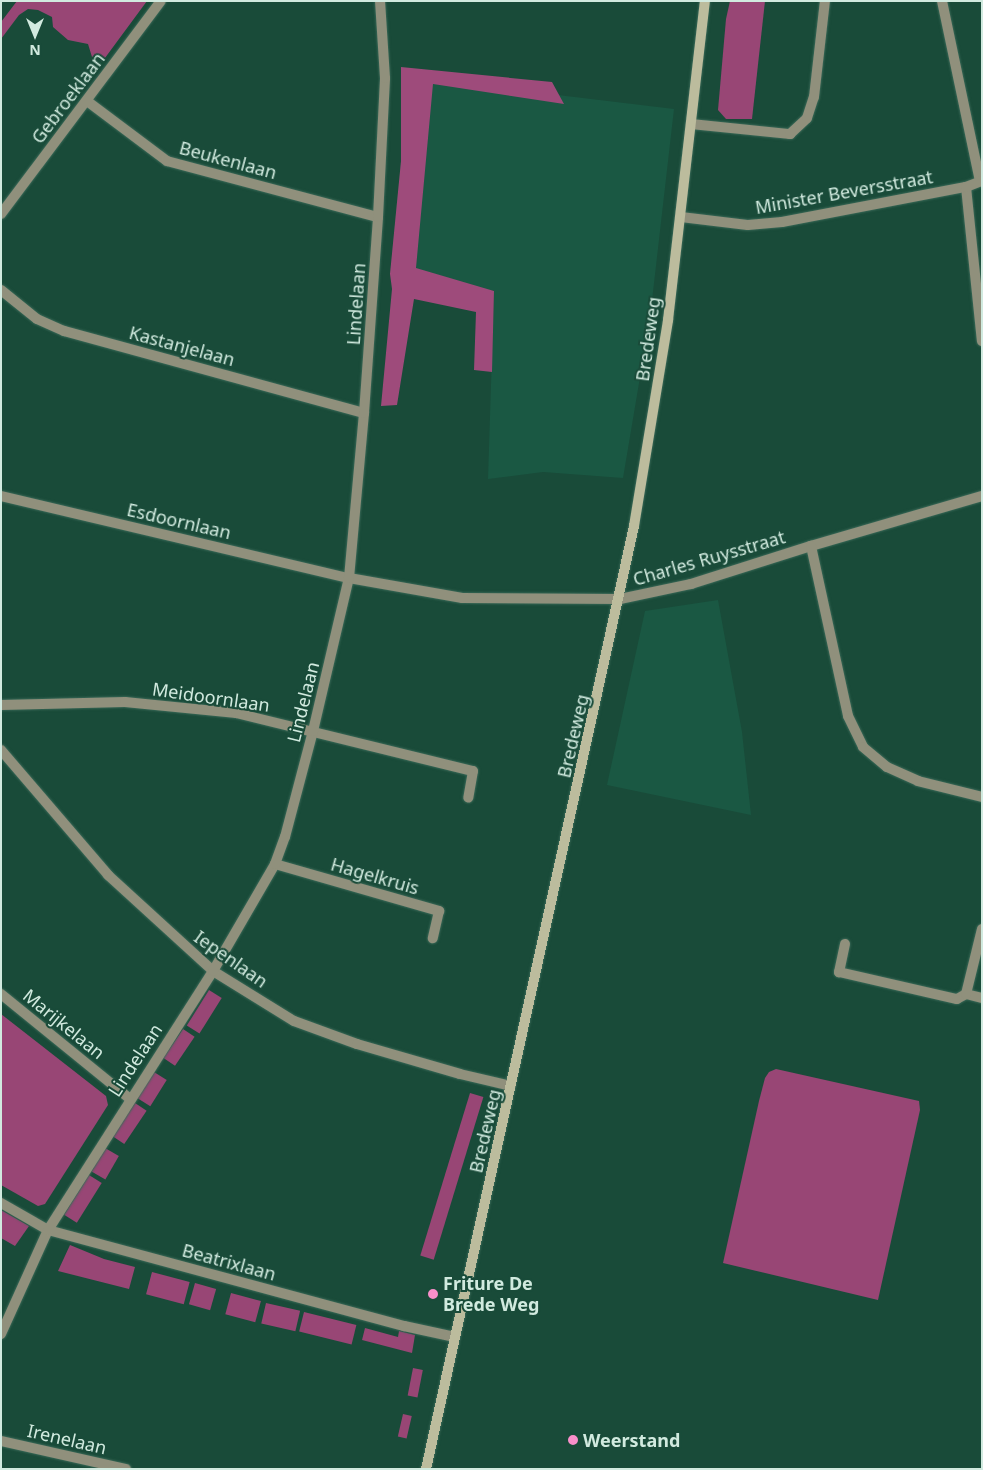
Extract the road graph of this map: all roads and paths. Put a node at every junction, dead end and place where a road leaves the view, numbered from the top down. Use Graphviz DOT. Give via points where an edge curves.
graph roads {
  1 [pos="161,1"];
  2 [pos="380,1"];
  3 [pos="705,1"];
  4 [pos="825,1"];
  5 [pos="942,1"];
  6 [pos="86,101"];
  7 [pos="691,124"];
  8 [pos="981,181"];
  9 [pos="966,187"];
  10 [pos="1,214"];
  11 [pos="681,217"];
  12 [pos="378,218"];
  13 [pos="1,290"];
  14 [pos="982,341"];
  15 [pos="364,413"];
  16 [pos="1,496"];
  17 [pos="982,496"];
  18 [pos="811,546"];
  19 [pos="349,578"];
  20 [pos="620,599"];
  21 [pos="1,704"];
  22 [pos="313,731"];
  23 [pos="1,750"];
  24 [pos="982,797"];
  25 [pos="468,798"];
  26 [pos="276,864"];
  27 [pos="982,929"];
  28 [pos="433,938"];
  29 [pos="845,944"];
  30 [pos="213,971"];
  31 [pos="1,994"];
  32 [pos="966,994"];
  33 [pos="982,998"];
  34 [pos="511,1086"];
  35 [pos="130,1099"];
  36 [pos="1,1203"];
  37 [pos="48,1230"];
  38 [pos="1,1334"];
  39 [pos="455,1337"];
  40 [pos="1,1441"];
  41 [pos="126,1469"];
  42 [pos="426,1469"];
  1 -- 6 [label="street, Gebroeklaan"];
  2 -- 12 [label="street, Lindelaan" via="385,78"];
  3 -- 7 [label="street, Bredeweg"];
  4 -- 7 [label="street" via="814,97 807,118 790,134"];
  5 -- 8 [label="street"];
  6 -- 10 [label="street, Gebroeklaan"];
  6 -- 12 [label="street, Beukenlaan" via="167,161"];
  7 -- 11 [label="street, Bredeweg"];
  8 -- 9 [label="street, Minister Beversstraat"];
  9 -- 11 [label="street, Minister Beversstraat" via="782,222 748,225"];
  9 -- 14 [label="street"];
  11 -- 20 [label="street, Bredeweg" via="655,406"];
  12 -- 15 [label="street, Lindelaan"];
  13 -- 15 [label="street, Kastanjelaan" via="37,319 64,330"];
  15 -- 19 [label="street, Lindelaan"];
  16 -- 19 [label="street, Esdoornlaan"];
  17 -- 18 [label="street, Charles Ruysstraat"];
  18 -- 20 [label="street, Charles Ruysstraat" via="691,584"];
  18 -- 24 [label="street" via="848,716 863,747 887,767 918,781"];
  19 -- 20 [label="street, Charles Ruysstraat" via="462,598"];
  19 -- 22 [label="street, Lindelaan"];
  20 -- 34 [label="street, Bredeweg"];
  21 -- 22 [label="street, Meidoornlaan" via="125,702 236,713"];
  22 -- 25 [label="street, Meidoornlaan" via="473,770"];
  22 -- 26 [label="street, Lindelaan"];
  23 -- 30 [label="street, Iepenlaan" via="108,875"];
  26 -- 28 [label="street, Hagelkruis" via="440,911"];
  26 -- 30 [label="street, Lindelaan"];
  27 -- 32 [label="street"];
  29 -- 32 [label="street" via="838,972 957,999"];
  30 -- 34 [label="street, Iepenlaan" via="294,1021 357,1044"];
  30 -- 35 [label="street, Lindelaan"];
  31 -- 35 [label="street, Marijkelaan"];
  32 -- 33 [label="street"];
  34 -- 39 [label="street, Bredeweg"];
  35 -- 37 [label="street, Lindelaan"];
  36 -- 37 [label="street, Beatrixlaan"];
  37 -- 38 [label="street, Lindelaan"];
  37 -- 39 [label="street, Beatrixlaan"];
  39 -- 42 [label="street, Bredeweg"];
  40 -- 41 [label="street, Irenelaan"];
}
